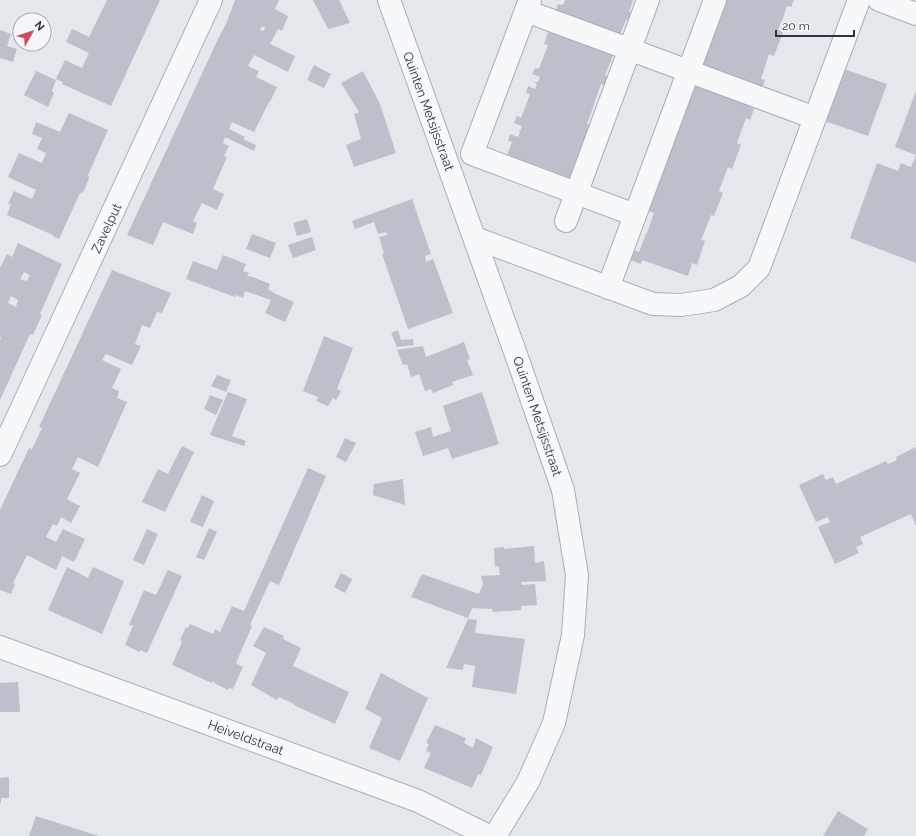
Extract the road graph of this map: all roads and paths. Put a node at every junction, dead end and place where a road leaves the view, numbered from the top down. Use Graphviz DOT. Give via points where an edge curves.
graph roads {
  1 [pos="211,0"];
  2 [pos="389,0"];
  3 [pos="648,0"];
  4 [pos="715,0"];
  5 [pos="859,0"];
  6 [pos="879,0"];
  7 [pos="528,5"];
  8 [pos="916,14"];
  9 [pos="630,50"];
  10 [pos="688,71"];
  11 [pos="815,118"];
  12 [pos="576,194"];
  13 [pos="635,216"];
  14 [pos="566,221"];
  15 [pos="475,238"];
  16 [pos="608,288"];
  17 [pos="0,455"];
  18 [pos="0,647"];
  19 [pos="488,836"];
  20 [pos="495,836"];
  1 -- 17 [label="street, Zavelput"];
  2 -- 15 [label="street, Quinten Metsijsstraat"];
  3 -- 9 [label="street"];
  4 -- 10 [label="street"];
  5 -- 11 [label="street"];
  6 -- 8 [label="street"];
  7 -- 9 [label="street"];
  7 -- 12 [label="street" via="472,154"];
  9 -- 10 [label="street"];
  9 -- 12 [label="street"];
  10 -- 11 [label="street"];
  10 -- 13 [label="street"];
  11 -- 16 [label="street" via="759,268 741,286 714,300 681,304 653,304"];
  12 -- 13 [label="street"];
  12 -- 14 [label="street"];
  13 -- 16 [label="street"];
  15 -- 16 [label="street"];
  15 -- 20 [label="street, Quinten Metsijsstraat" via="563,490 577,575 573,635 554,723 528,782"];
  18 -- 19 [label="street, Heiveldstraat" via="418,801"];
}
